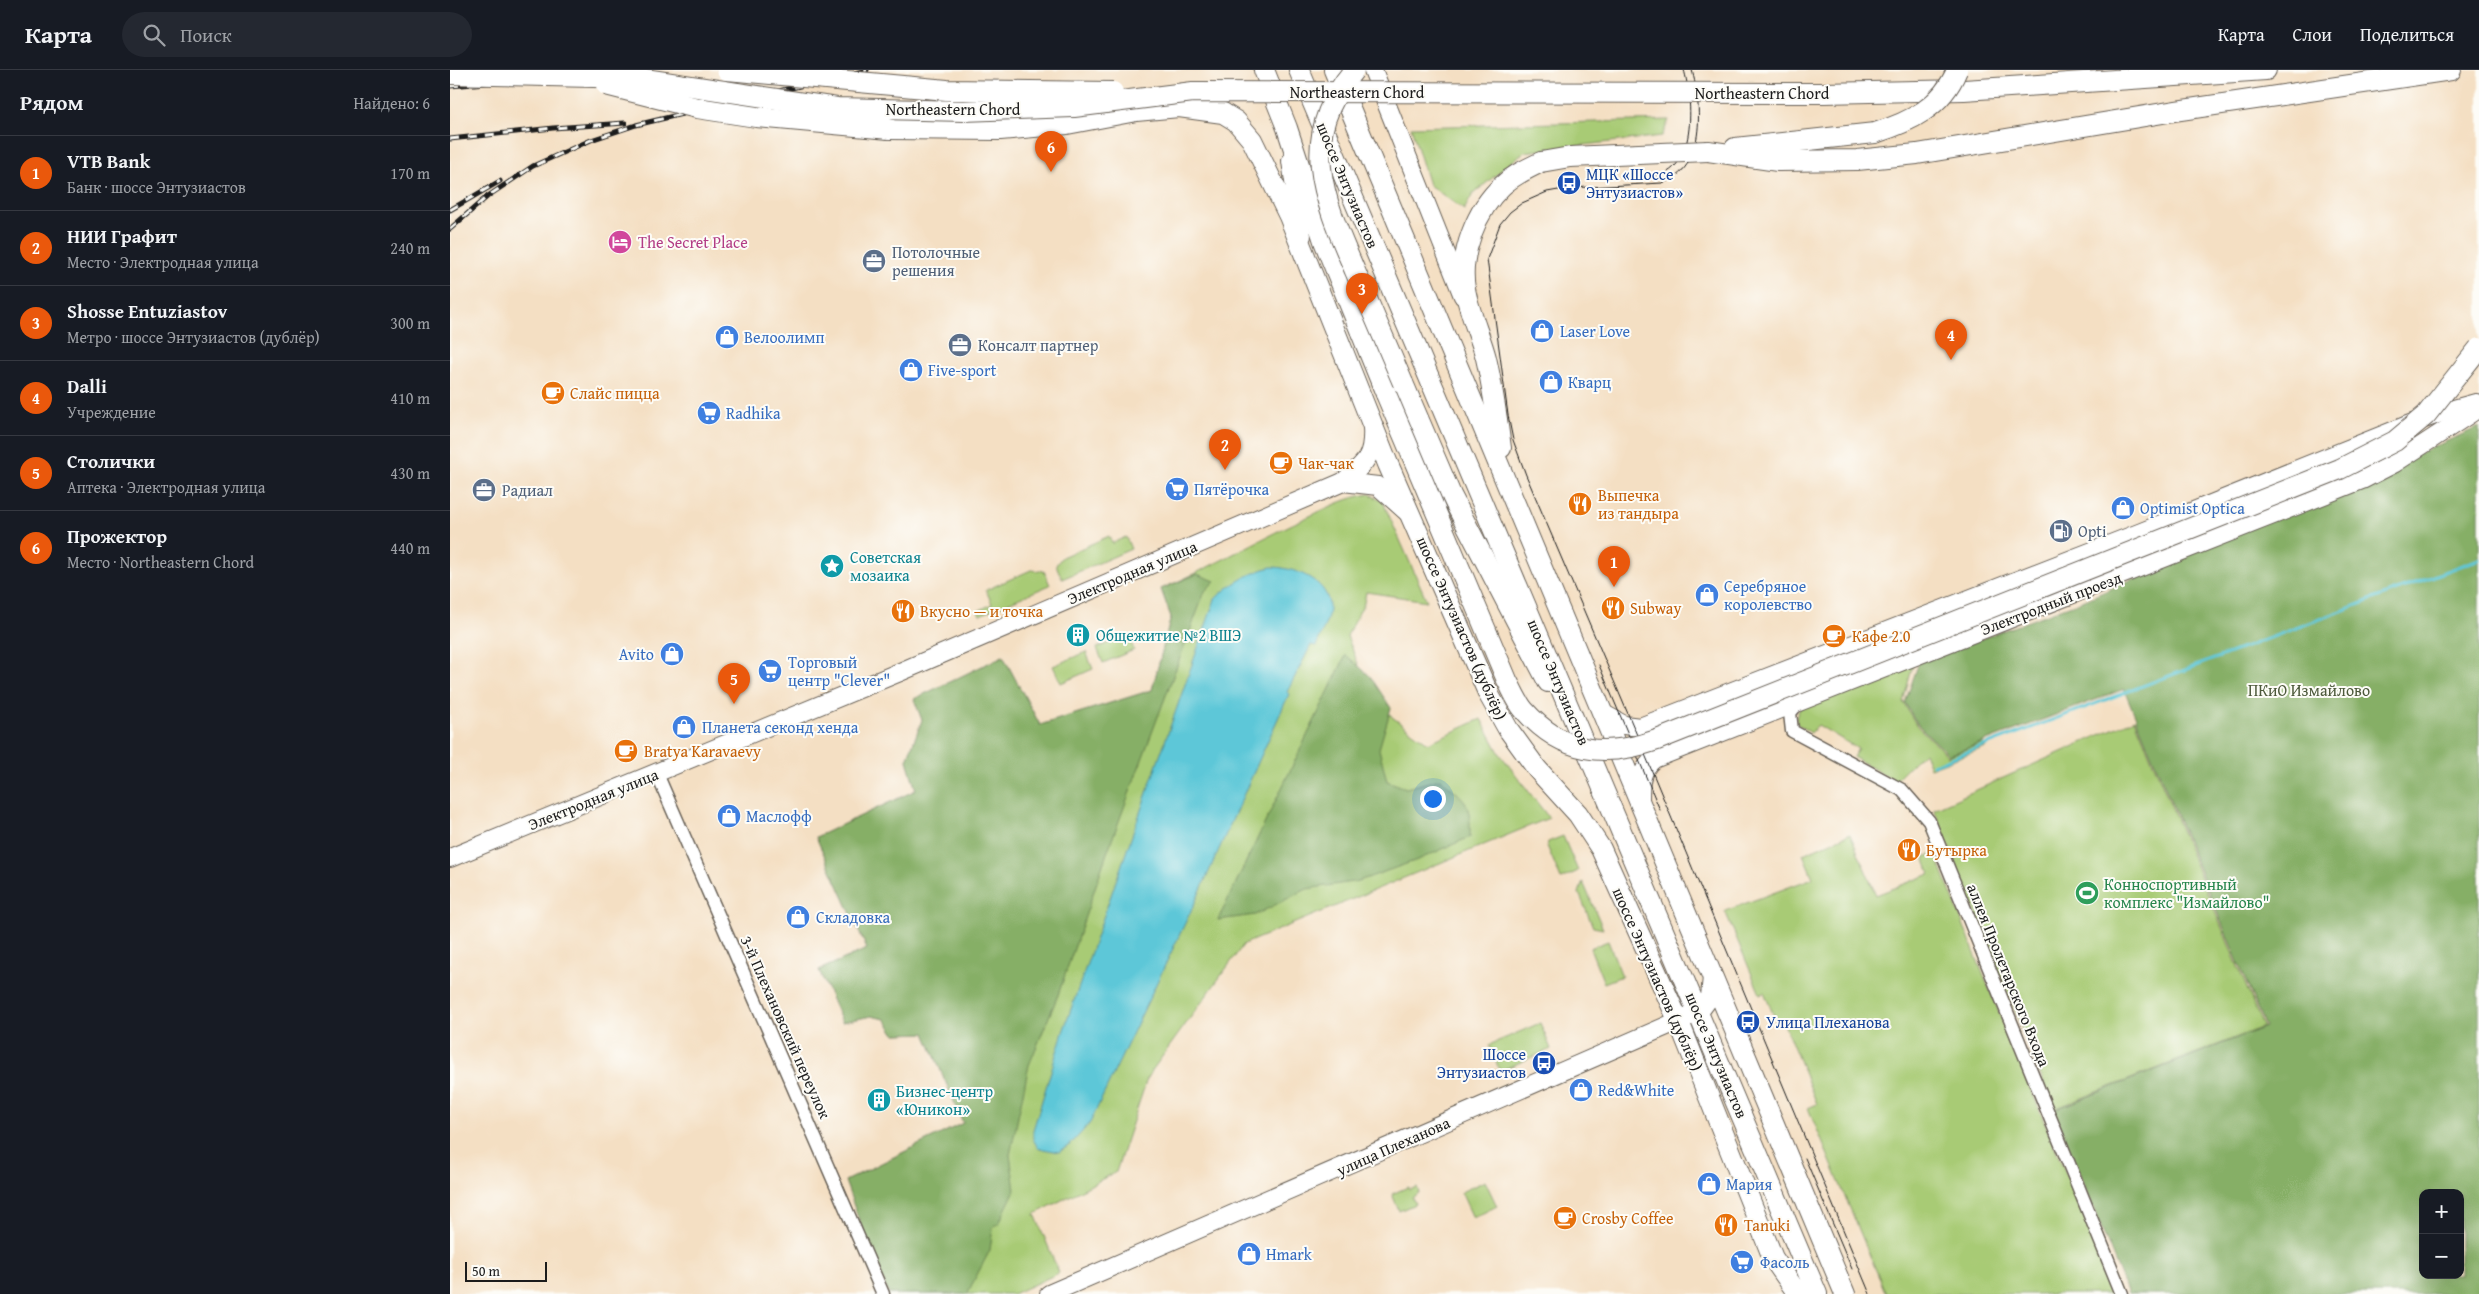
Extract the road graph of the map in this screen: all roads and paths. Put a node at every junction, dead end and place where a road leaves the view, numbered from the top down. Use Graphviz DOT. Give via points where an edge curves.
graph roads {
  1 [pos="554,70"];
  2 [pos="727,70"];
  3 [pos="1264,70"];
  4 [pos="1299,70"];
  5 [pos="1334,70"];
  6 [pos="1354,70"];
  7 [pos="1373,70"];
  8 [pos="1957,70"];
  9 [pos="2266,70"];
  10 [pos="2451,70"];
  11 [pos="450,74"];
  12 [pos="1193,92"];
  13 [pos="1287,128"];
  14 [pos="1708,151"];
  15 [pos="1305,258"];
  16 [pos="1471,314"];
  17 [pos="2479,348"];
  18 [pos="2479,402"];
  19 [pos="2479,408"];
  20 [pos="1372,424"];
  21 [pos="1343,482"];
  22 [pos="1510,490"];
  23 [pos="1411,515"];
  24 [pos="2139,533"];
  25 [pos="2154,564"];
  26 [pos="1955,604"];
  27 [pos="1967,636"];
  28 [pos="1799,702"];
  29 [pos="1604,714"];
  30 [pos="1583,739"];
  31 [pos="657,774"];
  32 [pos="1640,800"];
  33 [pos="450,858"];
  34 [pos="1712,977"];
  35 [pos="1662,983"];
  36 [pos="1699,1012"];
  37 [pos="1679,1022"];
  38 [pos="1655,1033"];
  39 [pos="1690,1050"];
  40 [pos="1773,1258"];
  41 [pos="883,1294"];
  42 [pos="1049,1294"];
  43 [pos="1788,1294"];
  44 [pos="1798,1294"];
  45 [pos="1818,1294"];
  46 [pos="1845,1294"];
  47 [pos="2122,1294"];
  1 -- 15 [label="main road, bridge" via="697,108 756,117 889,129 1000,130 1067,124 1178,107 1222,113 1236,121 1252,140"];
  2 -- 12 [label="main road, bridge" via="947,90"];
  3 -- 13 [label="main road, шоссе Энтузиастов (дублёр)"];
  4 -- 30 [label="main road, шоссе Энтузиастов"];
  5 -- 22 [label="main road, шоссе Энтузиастов"];
  6 -- 30 [label="main road, bridge" via="1328,110 1321,134 1319,160 1324,192 1451,495 1537,664"];
  7 -- 16 [label="street"];
  8 -- 14 [label="main road, bridge" via="1940,98 1921,115 1900,125 1875,133"];
  9 -- 12 [label="main road, Northeastern Chord, bridge" via="1964,90 1824,93"];
  10 -- 14 [label="main road" via="1917,154 1857,160 1778,161"];
  11 -- 12 [label="main road, Northeastern Chord, bridge" via="638,78 837,108 964,111 1074,107"];
  13 -- 15 [label="street, шоссе Энтузиастов (дублёр)"];
  13 -- 17 [label="main road, bridge" via="1324,242 1507,680 1523,709 1540,726 1572,744 1608,752 1632,749 1657,740 2340,469 2395,441 2421,419"];
  14 -- 16 [label="main road, bridge" via="1570,157 1541,162 1520,172 1501,186 1476,222 1467,246 1463,274"];
  15 -- 20 [label="main road, шоссе Энтузиастов (дублёр)"];
  16 -- 22 [label="main road" via="1490,374"];
  18 -- 24 [label="street, Электродный проезд" via="2405,426"];
  19 -- 25 [label="street, Электродный проезд" via="2368,478"];
  20 -- 21 [label="street, Электродная улица" via="1370,456"];
  20 -- 23 [label="main road, шоссе Энтузиастов (дублёр)"];
  21 -- 23 [label="street, Электродная улица" via="1378,486"];
  21 -- 31 [label="street, Электродная улица"];
  22 -- 29 [label="main road, шоссе Энтузиастов"];
  23 -- 35 [label="main road, шоссе Энтузиастов (дублёр)" via="1508,729 1578,814 1601,849"];
  24 -- 25 [label="street" via="2132,548 2135,560 2140,564"];
  24 -- 26 [label="street, Электродный проезд"];
  25 -- 27 [label="street, Электродный проезд"];
  26 -- 27 [label="street" via="1974,615 1973,630"];
  26 -- 29 [label="street, Электродный проезд" via="1640,727 1624,725"];
  27 -- 28 [label="street, Электродный проезд"];
  28 -- 32 [label="street, Электродный проезд" via="1654,759 1644,770"];
  28 -- 47 [label="street, аллея Пролетарского Входа" via="1790,713 1792,731 1902,790 1929,821"];
  29 -- 32 [label="main road, шоссе Энтузиастов"];
  30 -- 36 [label="main road, шоссе Энтузиастов"];
  31 -- 33 [label="street, Электродная улица"];
  31 -- 41 [label="street, 3-й Плехановский переулок"];
  32 -- 34 [label="main road, шоссе Энтузиастов"];
  34 -- 36 [label="street" via="1710,997"];
  34 -- 46 [label="main road, шоссе Энтузиастов"];
  35 -- 37 [label="main road, шоссе Энтузиастов (дублёр)"];
  35 -- 38 [label="street" via="1663,1010"];
  36 -- 37 [label="street, улица Плеханова"];
  36 -- 39 [label="street"];
  36 -- 45 [label="main road, шоссе Энтузиастов"];
  37 -- 38 [label="street, улица Плеханова"];
  37 -- 39 [label="main road, шоссе Энтузиастов (дублёр)"];
  38 -- 39 [label="street"];
  38 -- 42 [label="street, улица Плеханова"];
  39 -- 40 [label="main road, шоссе Энтузиастов (дублёр)"];
  40 -- 43 [label="street, шоссе Энтузиастов (дублёр)"];
  40 -- 44 [label="main road"];
}
